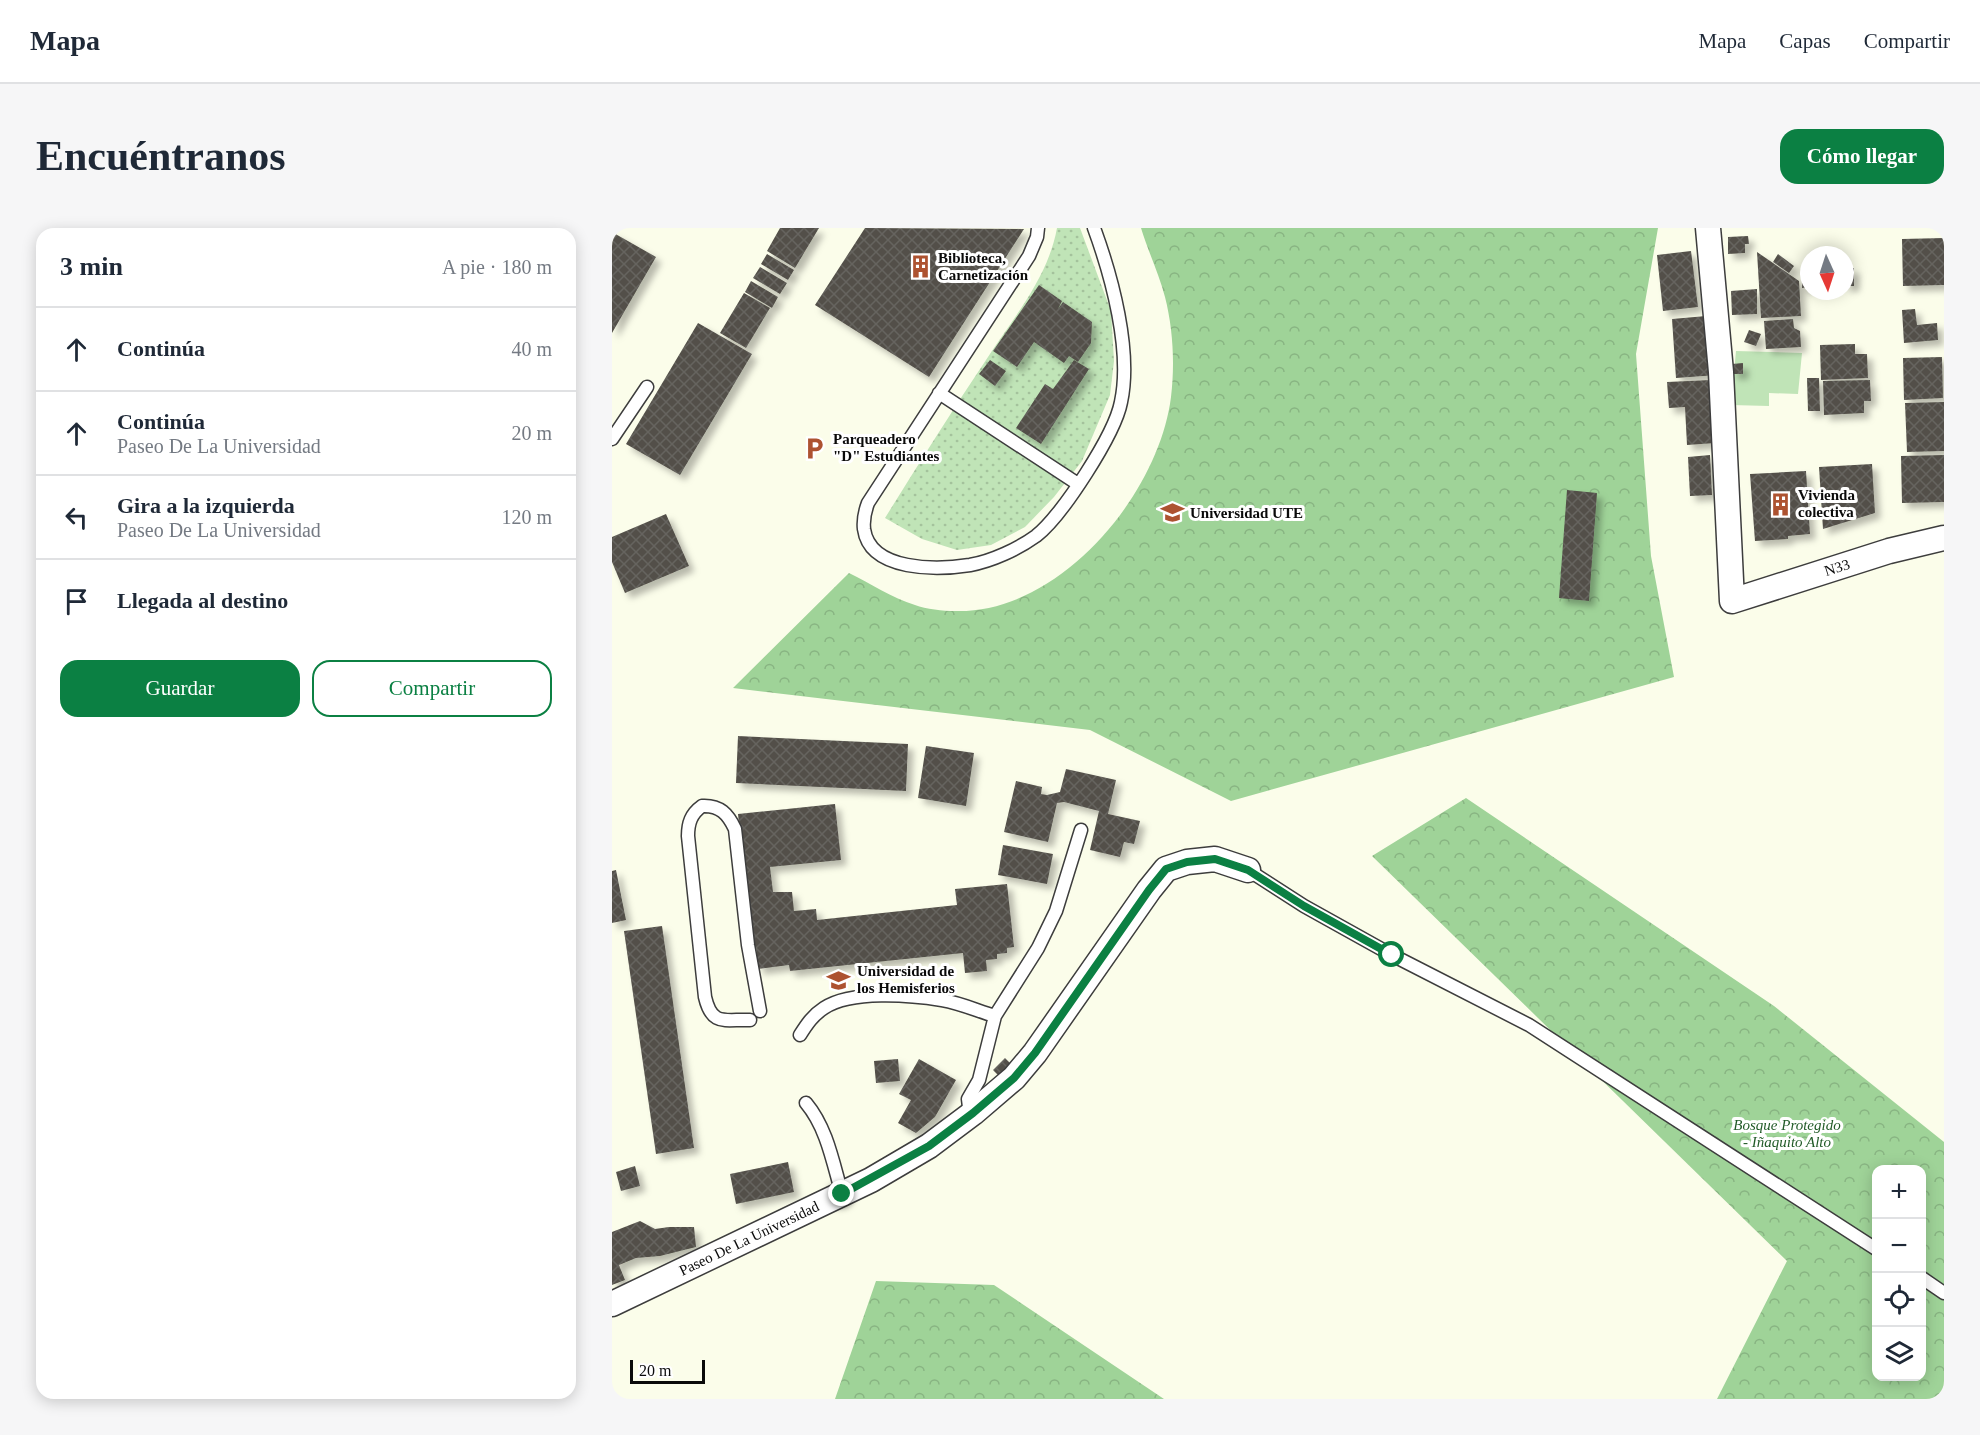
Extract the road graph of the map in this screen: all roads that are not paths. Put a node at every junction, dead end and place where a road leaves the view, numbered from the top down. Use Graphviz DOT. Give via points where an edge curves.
graph roads {
  1 [pos="1038,228"];
  2 [pos="1094,228"];
  3 [pos="1708,228"];
  4 [pos="647,387"];
  5 [pos="939,393"];
  6 [pos="612,439"];
  7 [pos="1078,484"];
  8 [pos="1944,538"];
  9 [pos="1081,830"];
  10 [pos="1248,870"];
  11 [pos="760,1011"];
  12 [pos="995,1016"];
  13 [pos="750,1020"];
  14 [pos="800,1035"];
  15 [pos="806,1103"];
  16 [pos="973,1113"];
  17 [pos="842,1194"];
  18 [pos="1872,1246"];
  19 [pos="1926,1281"];
  20 [pos="1944,1293"];
  21 [pos="612,1304"];
  1 -- 5 [label="lane" via="1029,256"];
  2 -- 7 [label="lane" via="1115,298 1123,372 1121,403 1108,434"];
  3 -- 8 [label="street, N33" via="1721,372 1732,602 1889,551"];
  4 -- 6 [label="lane"];
  5 -- 7 [label="lane"];
  5 -- 7 [label="lane" via="868,502 864,518 867,540 887,559 934,569 972,565 1006,553 1037,535"];
  9 -- 12 [label="lane" via="1056,911 1038,948"];
  10 -- 16 [label="street, Paseo De La Universidad" via="1215,859 1166,869 1035,1053 1014,1078"];
  10 -- 18 [label="lane" via="1392,955 1528,1025"];
  11 -- 13 [label="lane" via="735,830 720,808 702,806 691,816 688,826 705,997 713,1016 721,1020"];
  12 -- 14 [label="lane" via="944,1000 881,996 836,1002 811,1018"];
  12 -- 16 [label="lane" via="979,1080 968,1099"];
  15 -- 17 [label="lane" via="822,1128"];
  16 -- 17 [label="street, Paseo De La Universidad" via="929,1146"];
  17 -- 21 [label="street, Paseo De La Universidad"];
  19 -- 20 [label="lane"];
}
